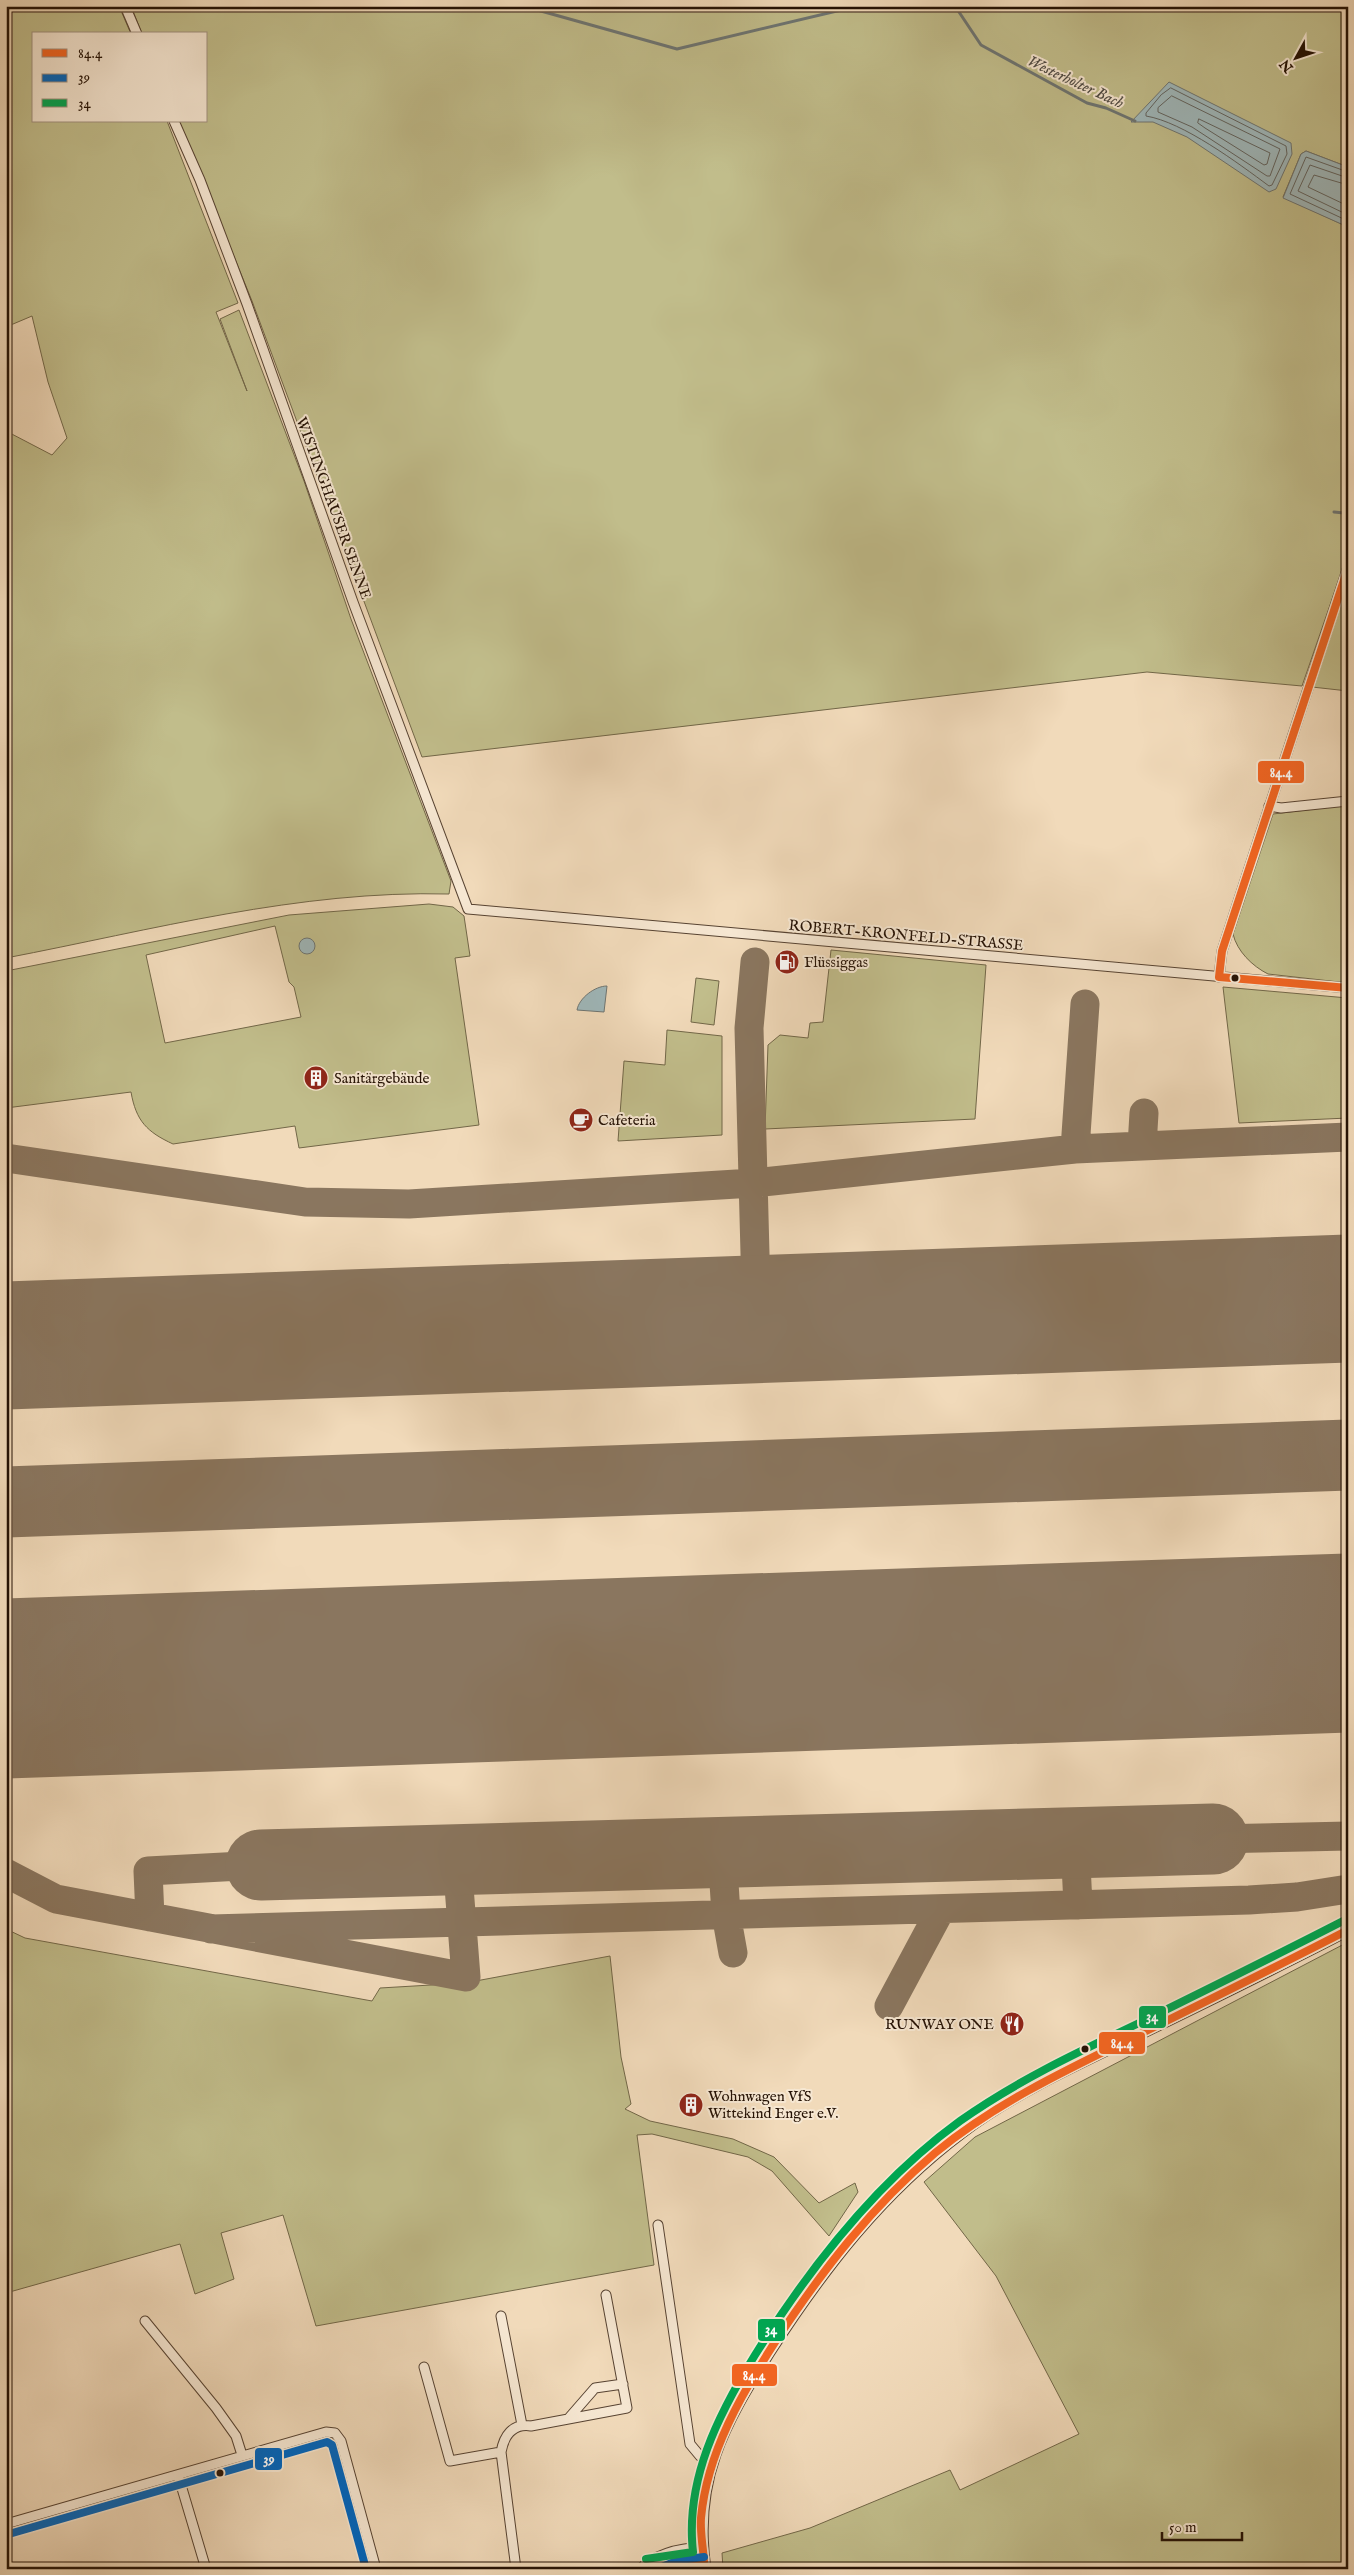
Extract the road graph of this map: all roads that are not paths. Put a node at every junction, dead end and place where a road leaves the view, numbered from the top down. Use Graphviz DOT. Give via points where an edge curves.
graph roads {
  1 [pos="125,6"];
  2 [pos="136,32"];
  3 [pos="174,122"];
  4 [pos="1348,567"];
  5 [pos="1348,801"];
  6 [pos="1269,806"];
  7 [pos="464,904"];
  8 [pos="1219,977"];
  9 [pos="1348,988"];
  10 [pos="1348,1930"];
  11 [pos="658,2225"];
  12 [pos="606,2295"];
  13 [pos="501,2316"];
  14 [pos="145,2321"];
  15 [pos="424,2367"];
  16 [pos="623,2384"];
  17 [pos="568,2419"];
  18 [pos="522,2425"];
  19 [pos="501,2452"];
  20 [pos="242,2456"];
  21 [pos="712,2461"];
  22 [pos="178,2475"];
  23 [pos="6,2524"];
  24 [pos="703,2547"];
  25 [pos="705,2565"];
  26 [pos="206,2569"];
  27 [pos="376,2569"];
  28 [pos="516,2569"];
  29 [pos="640,2569"];
  30 [pos="647,2569"];
  1 -- 2 [label="street"];
  3 -- 7 [label="street, WISTINGHAUSER SENNE" via="247,304"];
  4 -- 6 [label="street"];
  5 -- 6 [label="street" via="1281,808"];
  6 -- 8 [label="street" via="1221,954"];
  7 -- 8 [label="street, ROBERT-KRONFELD-STRASSE" via="471,910"];
  8 -- 9 [label="street, ROBERT-KRONFELD-STRASSE"];
  10 -- 21 [label="street" via="1024,2092 938,2151 902,2182 851,2236 806,2295 731,2415"];
  11 -- 21 [label="street" via="690,2444 700,2456"];
  12 -- 16 [label="street"];
  13 -- 18 [label="street"];
  14 -- 20 [label="street" via="216,2408 236,2436"];
  15 -- 19 [label="street" via="450,2461"];
  16 -- 17 [label="street" via="595,2388"];
  16 -- 17 [label="street" via="627,2408"];
  17 -- 18 [label="street"];
  18 -- 19 [label="street" via="510,2430 503,2440"];
  19 -- 28 [label="street"];
  20 -- 22 [label="street"];
  20 -- 27 [label="street" via="326,2432 335,2433"];
  21 -- 24 [label="street" via="701,2520"];
  22 -- 23 [label="street"];
  22 -- 26 [label="street"];
  24 -- 25 [label="street"];
  24 -- 29 [label="street" via="687,2547 659,2555"];
  25 -- 30 [label="street"];
}
